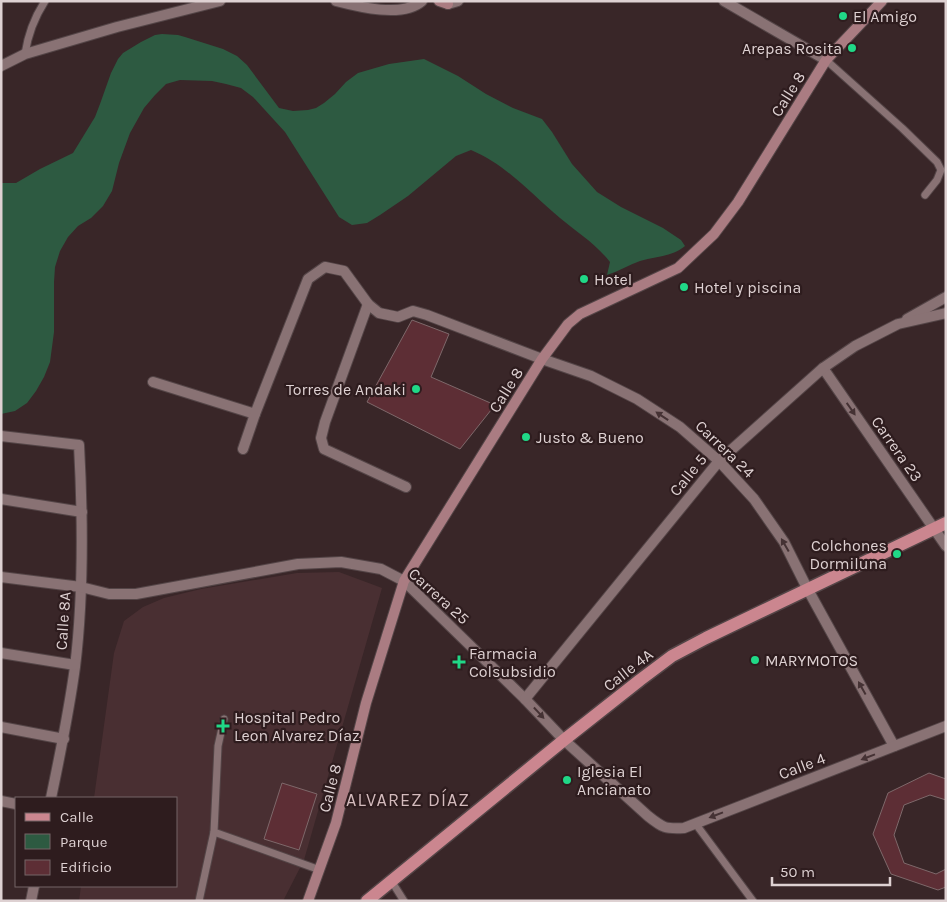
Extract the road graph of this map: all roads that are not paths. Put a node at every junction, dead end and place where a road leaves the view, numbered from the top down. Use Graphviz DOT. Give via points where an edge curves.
graph roads {
  1 [pos="45,1"];
  2 [pos="220,1"];
  3 [pos="336,1"];
  4 [pos="422,1"];
  5 [pos="724,1"];
  6 [pos="882,1"];
  7 [pos="24,54"];
  8 [pos="826,60"];
  9 [pos="1,66"];
  10 [pos="925,194"];
  11 [pos="946,297"];
  12 [pos="368,304"];
  13 [pos="946,313"];
  14 [pos="898,324"];
  15 [pos="542,359"];
  16 [pos="823,368"];
  17 [pos="153,382"];
  18 [pos="255,414"];
  19 [pos="1,436"];
  20 [pos="243,449"];
  21 [pos="719,461"];
  22 [pos="406,487"];
  23 [pos="1,499"];
  24 [pos="82,512"];
  25 [pos="946,523"];
  26 [pos="933,528"];
  27 [pos="946,546"];
  28 [pos="1,577"];
  29 [pos="404,581"];
  30 [pos="81,587"];
  31 [pos="808,588"];
  32 [pos="1,653"];
  33 [pos="75,665"];
  34 [pos="525,699"];
  35 [pos="224,720"];
  36 [pos="946,726"];
  37 [pos="1,727"];
  38 [pos="64,739"];
  39 [pos="564,740"];
  40 [pos="894,746"];
  41 [pos="51,797"];
  42 [pos="1,801"];
  43 [pos="15,804"];
  44 [pos="695,823"];
  45 [pos="668,829"];
  46 [pos="214,832"];
  47 [pos="320,870"];
  48 [pos="392,882"];
  49 [pos="34,887"];
  50 [pos="31,901"];
  51 [pos="199,901"];
  52 [pos="308,901"];
  53 [pos="367,901"];
  54 [pos="404,901"];
  55 [pos="753,901"];
  1 -- 7 [label="lane" via="30,29"];
  2 -- 7 [label="street"];
  3 -- 4 [label="street" via="383,10 410,9"];
  5 -- 8 [label="street"];
  6 -- 8 [label="main road, Calle 8"];
  7 -- 9 [label="street"];
  8 -- 10 [label="lane" via="937,162 941,170"];
  8 -- 15 [label="main road, Calle 8" via="738,202 714,234 678,268 580,314 568,324"];
  11 -- 14 [label="street"];
  12 -- 15 [label="street, Carrera 24" via="378,313 398,317 413,311 428,315"];
  12 -- 18 [label="street" via="344,271 325,267 308,279"];
  12 -- 22 [label="street" via="321,438 324,449"];
  13 -- 14 [label="street, Calle 5"];
  14 -- 16 [label="street, Calle 5" via="855,346"];
  21 -- 15 [label="street, Carrera 24, one-way" via="680,427 637,399 591,376"];
  15 -- 29 [label="main road, Calle 8"];
  16 -- 21 [label="street, Calle 5"];
  16 -- 26 [label="street, Carrera 23, one-way"];
  17 -- 18 [label="street"];
  18 -- 20 [label="street"];
  19 -- 24 [label="street, Calle 8A" via="79,445"];
  31 -- 21 [label="street, Carrera 24, one-way" via="770,520"];
  21 -- 34 [label="street, Calle 5"];
  23 -- 24 [label="street"];
  24 -- 30 [label="street, Calle 8A"];
  25 -- 26 [label="main road, Calle 4A"];
  26 -- 27 [label="street, Carrera 23"];
  26 -- 31 [label="main road, Calle 4A"];
  28 -- 30 [label="street, Carrera 25"];
  29 -- 30 [label="street, Carrera 25" via="381,569 341,562 298,564 136,594 109,594"];
  29 -- 34 [label="street, Carrera 25"];
  29 -- 47 [label="main road, Calle 8"];
  30 -- 33 [label="street, Calle 8A"];
  31 -- 39 [label="main road, Calle 4A" via="672,656"];
  40 -- 31 [label="street, Carrera 24, one-way"];
  32 -- 33 [label="street"];
  33 -- 38 [label="street, Calle 8A"];
  34 -- 39 [label="street, Carrera 25, one-way"];
  35 -- 46 [label="lane" via="218,746"];
  36 -- 40 [label="street, Calle 4"];
  37 -- 38 [label="street"];
  38 -- 41 [label="street, Calle 8A"];
  39 -- 45 [label="street, Carrera 25" via="648,816"];
  39 -- 48 [label="main road, Calle 4A"];
  40 -- 44 [label="street, Calle 4, one-way"];
  42 -- 43 [label="street"];
  44 -- 45 [label="street, Calle 4"];
  44 -- 55 [label="lane"];
  46 -- 47 [label="lane"];
  46 -- 51 [label="lane"];
  47 -- 52 [label="main road, Calle 8"];
  48 -- 53 [label="main road, Calle 4A"];
  48 -- 54 [label="lane"];
  49 -- 50 [label="street"];
}
